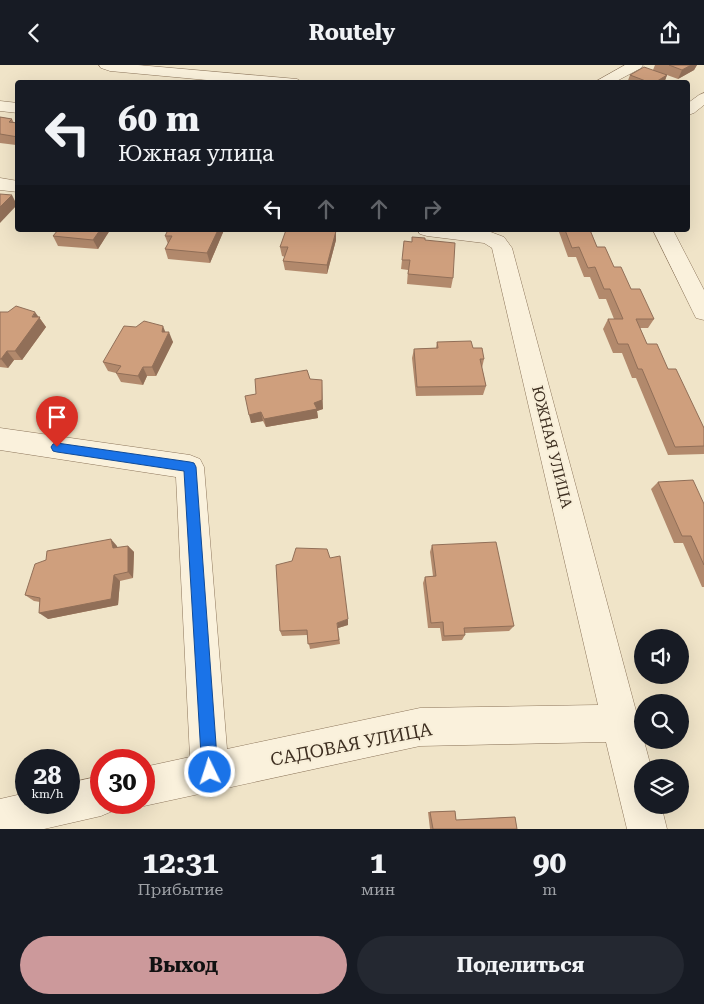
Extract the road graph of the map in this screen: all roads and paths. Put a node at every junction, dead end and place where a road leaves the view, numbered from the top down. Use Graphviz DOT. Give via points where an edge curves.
graph roads {
  1 [pos="106,65"];
  2 [pos="636,65"];
  3 [pos="263,80"];
  4 [pos="606,80"];
  5 [pos="704,98"];
  6 [pos="0,105"];
  7 [pos="15,108"];
  8 [pos="690,108"];
  9 [pos="0,184"];
  10 [pos="15,186"];
  11 [pos="444,232"];
  12 [pos="664,232"];
  13 [pos="704,312"];
  14 [pos="0,439"];
  15 [pos="621,723"];
  16 [pos="210,772"];
  17 [pos="155,784"];
  18 [pos="90,797"];
  19 [pos="0,819"];
  20 [pos="646,829"];
  1 -- 3 [label="street"];
  2 -- 4 [label="street"];
  5 -- 8 [label="street"];
  6 -- 7 [label="street"];
  9 -- 10 [label="street"];
  11 -- 15 [label="street, ЮЖНАЯ УЛИЦА" via="488,237 502,247"];
  12 -- 13 [label="street"];
  14 -- 16 [label="street" via="190,467"];
  15 -- 16 [label="street, САДОВАЯ УЛИЦА" via="420,727"];
  15 -- 20 [label="street, ЮЖНАЯ УЛИЦА"];
  16 -- 17 [label="street, САДОВАЯ УЛИЦА"];
  18 -- 19 [label="street"];
}
